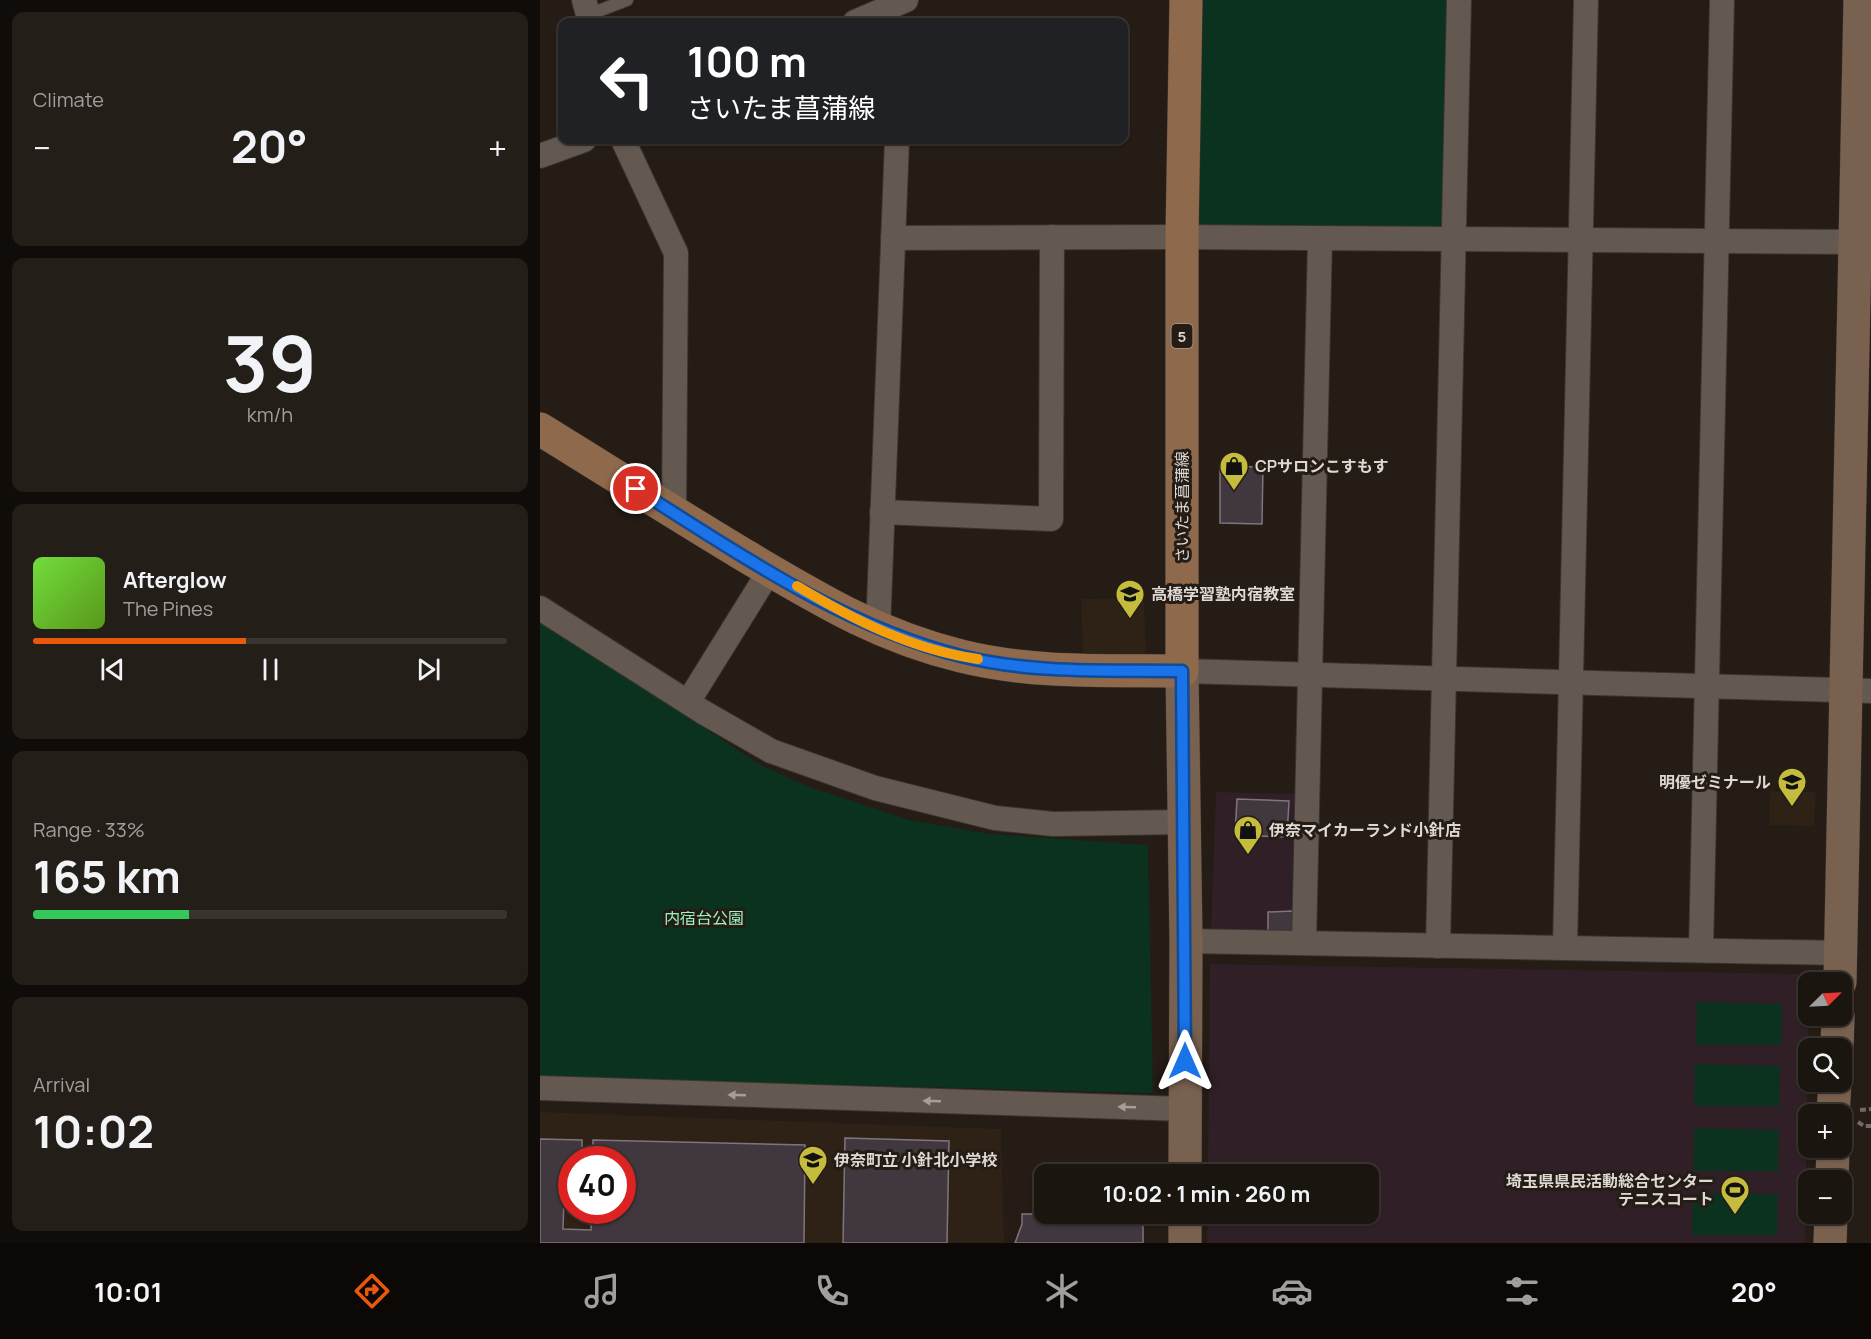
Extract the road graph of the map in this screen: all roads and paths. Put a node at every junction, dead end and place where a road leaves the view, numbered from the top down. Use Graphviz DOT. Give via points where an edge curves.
graph roads {
  1 [pos="627,0"];
  2 [pos="1186,0"];
  3 [pos="1459,0"];
  4 [pos="1586,0"];
  5 [pos="1722,0"];
  6 [pos="1860,0"];
  7 [pos="903,6"];
  8 [pos="587,12"];
  9 [pos="867,18"];
  10 [pos="573,144"];
  11 [pos="625,144"];
  12 [pos="897,144"];
  13 [pos="540,156"];
  14 [pos="1052,237"];
  15 [pos="1182,237"];
  16 [pos="893,238"];
  17 [pos="1320,238"];
  18 [pos="1454,239"];
  19 [pos="1581,240"];
  20 [pos="1717,241"];
  21 [pos="1856,242"];
  22 [pos="540,429"];
  23 [pos="882,512"];
  24 [pos="674,513"];
  25 [pos="770,570"];
  26 [pos="540,608"];
  27 [pos="878,630"];
  28 [pos="1182,671"];
  29 [pos="1310,675"];
  30 [pos="1444,679"];
  31 [pos="1571,682"];
  32 [pos="1707,686"];
  33 [pos="1859,690"];
  34 [pos="688,702"];
  35 [pos="1184,822"];
  36 [pos="1186,941"];
  37 [pos="1304,943"];
  38 [pos="1438,946"];
  39 [pos="1565,948"];
  40 [pos="1701,950"];
  41 [pos="1841,968"];
  42 [pos="540,1088"];
  43 [pos="1185,1109"];
  44 [pos="1185,1164"];
  45 [pos="1185,1224"];
  46 [pos="1831,1224"];
  47 [pos="1185,1243"];
  48 [pos="1830,1243"];
  1 -- 8 [label="lane"];
  2 -- 15 [label="main road, さいたま菖蒲線 / 5"];
  3 -- 18 [label="street"];
  4 -- 19 [label="street"];
  5 -- 20 [label="street"];
  6 -- 21 [label="street"];
  7 -- 9 [label="street"];
  10 -- 13 [label="street"];
  11 -- 24 [label="street" via="676,253"];
  12 -- 16 [label="street"];
  14 -- 15 [label="street"];
  14 -- 16 [label="street"];
  14 -- 23 [label="street" via="1051,519"];
  15 -- 17 [label="street"];
  15 -- 28 [label="main road, さいたま菖蒲線 / 5"];
  16 -- 23 [label="street"];
  17 -- 18 [label="street"];
  17 -- 29 [label="street"];
  18 -- 19 [label="street"];
  18 -- 30 [label="street"];
  19 -- 20 [label="street"];
  19 -- 31 [label="street"];
  20 -- 21 [label="street"];
  20 -- 32 [label="street"];
  21 -- 33 [label="street"];
  22 -- 24 [label="main road"];
  23 -- 27 [label="street"];
  24 -- 25 [label="main road"];
  25 -- 27 [label="main road"];
  25 -- 34 [label="street"];
  26 -- 34 [label="street"];
  27 -- 28 [label="main road" via="962,657 1057,670"];
  28 -- 29 [label="street"];
  28 -- 35 [label="street"];
  29 -- 30 [label="street"];
  29 -- 37 [label="street"];
  30 -- 31 [label="street"];
  30 -- 38 [label="street"];
  31 -- 32 [label="street"];
  31 -- 39 [label="street"];
  32 -- 33 [label="street"];
  32 -- 40 [label="street"];
  33 -- 41 [label="street"];
  34 -- 35 [label="street" via="771,751 912,800 995,818 1053,824"];
  35 -- 36 [label="street"];
  36 -- 37 [label="street"];
  36 -- 43 [label="street"];
  37 -- 38 [label="street"];
  38 -- 39 [label="street"];
  39 -- 40 [label="street"];
  40 -- 41 [label="street"];
  43 -- 42 [label="street, one-way"];
  43 -- 44 [label="street"];
  45 -- 47 [label="street"];
  46 -- 48 [label="street"];
}
